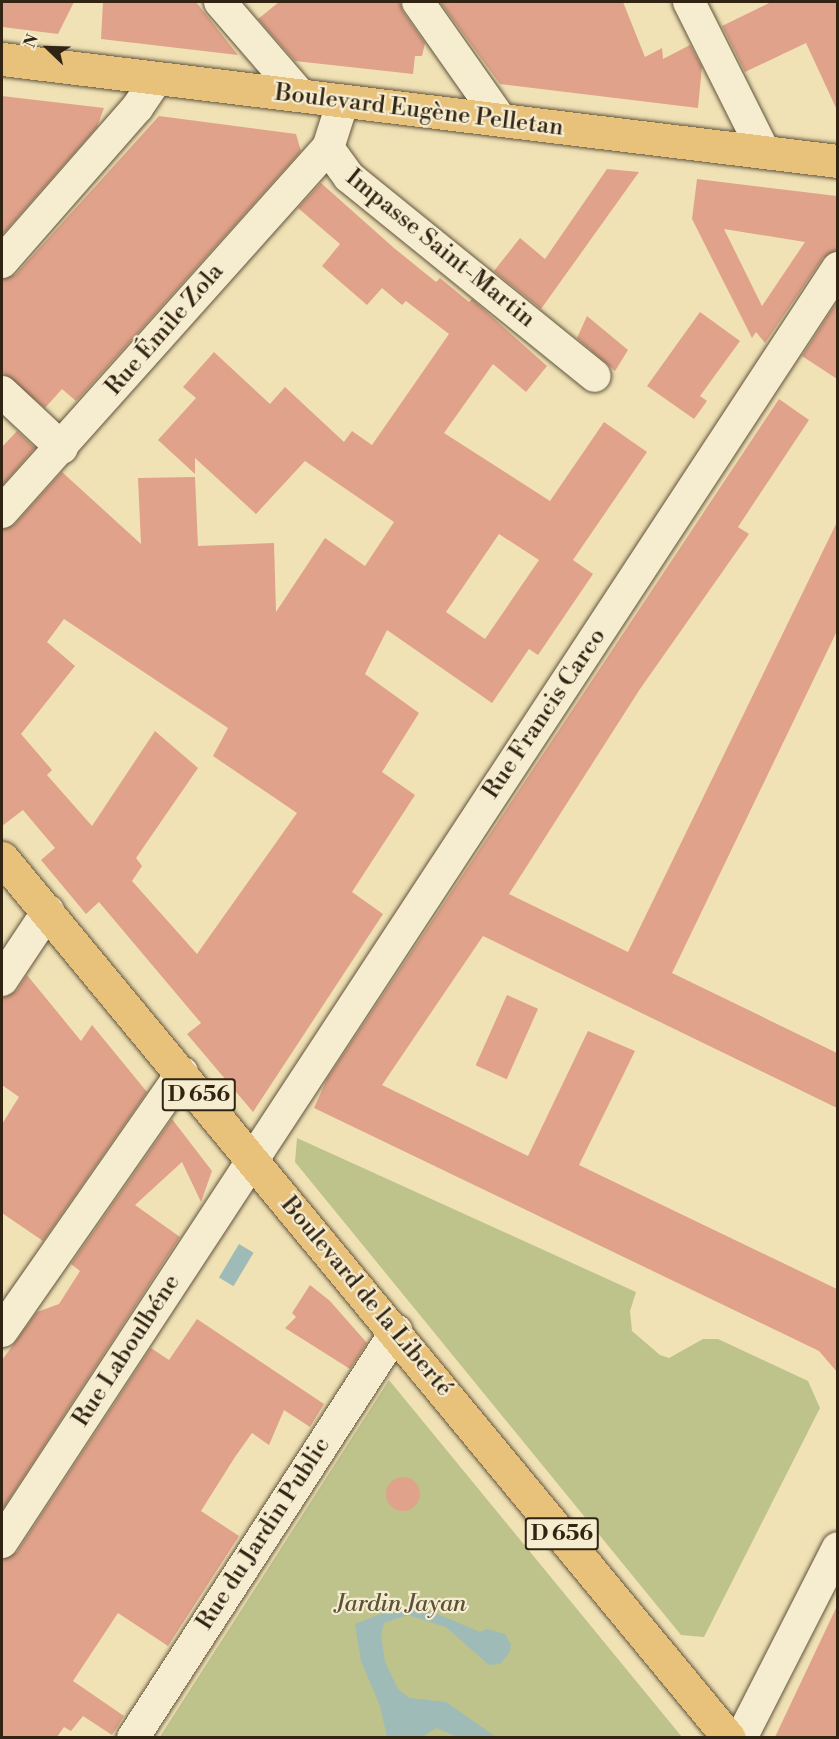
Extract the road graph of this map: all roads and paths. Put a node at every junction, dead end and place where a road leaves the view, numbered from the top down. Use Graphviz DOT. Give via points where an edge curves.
graph roads {
  1 [pos="220,2"];
  2 [pos="418,2"];
  3 [pos="689,2"];
  4 [pos="2,59"];
  5 [pos="156,80"];
  6 [pos="301,96"];
  7 [pos="343,101"];
  8 [pos="501,120"];
  9 [pos="328,148"];
  10 [pos="764,152"];
  11 [pos="837,161"];
  12 [pos="2,262"];
  13 [pos="837,268"];
  14 [pos="595,376"];
  15 [pos="2,392"];
  16 [pos="62,448"];
  17 [pos="2,512"];
  18 [pos="2,858"];
  19 [pos="48,911"];
  20 [pos="2,980"];
  21 [pos="182,1073"];
  22 [pos="252,1158"];
  23 [pos="2,1331"];
  24 [pos="396,1331"];
  25 [pos="2,1542"];
  26 [pos="837,1548"];
  27 [pos="133,1737"];
  28 [pos="729,1737"];
  29 [pos="741,1737"];
  1 -- 6 [label="street"];
  2 -- 8 [label="street"];
  3 -- 10 [label="street"];
  4 -- 5 [label="main road, Boulevard Eugène Pelletan"];
  5 -- 6 [label="main road, Boulevard Eugène Pelletan"];
  5 -- 12 [label="street" via="137,108"];
  6 -- 7 [label="main road, Boulevard Eugène Pelletan"];
  7 -- 8 [label="main road, Boulevard Eugène Pelletan"];
  7 -- 9 [label="street, Impasse Saint-Martin"];
  8 -- 10 [label="main road, Boulevard Eugène Pelletan"];
  9 -- 14 [label="street, Impasse Saint-Martin" via="349,177"];
  9 -- 16 [label="street, Rue Émile Zola"];
  10 -- 11 [label="main road, Boulevard Eugène Pelletan"];
  13 -- 22 [label="street, Rue Francis Carco"];
  15 -- 16 [label="street"];
  16 -- 17 [label="street, Rue Émile Zola"];
  18 -- 19 [label="main road, Boulevard de la Liberté / D 656"];
  19 -- 20 [label="street"];
  19 -- 21 [label="main road, Boulevard de la Liberté / D 656"];
  21 -- 22 [label="main road, Boulevard de la Liberté / D 656"];
  21 -- 23 [label="street"];
  22 -- 24 [label="main road, Boulevard de la Liberté / D 656"];
  22 -- 25 [label="street, Rue Laboulbéne"];
  24 -- 27 [label="street, Rue du Jardin Public"];
  24 -- 28 [label="main road, Boulevard de la Liberté / D 656"];
  26 -- 29 [label="street"];
}
